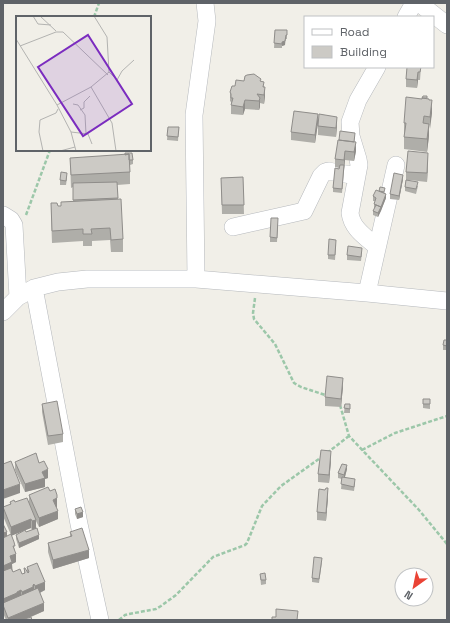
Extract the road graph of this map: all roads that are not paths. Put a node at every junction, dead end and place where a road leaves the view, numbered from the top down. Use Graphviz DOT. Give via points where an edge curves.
graph roads {
  1 [pos="205,3"];
  2 [pos="414,3"];
  3 [pos="419,3"];
  4 [pos="407,16"];
  5 [pos="447,25"];
  6 [pos="376,68"];
  7 [pos="396,165"];
  8 [pos="357,176"];
  9 [pos="3,215"];
  10 [pos="233,227"];
  11 [pos="377,247"];
  12 [pos="196,279"];
  13 [pos="34,288"];
  14 [pos="367,292"];
  15 [pos="18,297"];
  16 [pos="447,301"];
  17 [pos="3,312"];
  18 [pos="100,620"];
  1 -- 12 [label="street" via="207,21 194,115"];
  2 -- 4 [label="street"];
  3 -- 5 [label="street"];
  6 -- 8 [label="street" via="358,100 350,122 359,165"];
  7 -- 11 [label="street"];
  8 -- 10 [label="street" via="325,172 304,211"];
  8 -- 11 [label="street" via="351,219 356,228"];
  9 -- 15 [label="street" via="14,225"];
  11 -- 14 [label="street"];
  12 -- 13 [label="street" via="87,279"];
  12 -- 14 [label="street"];
  13 -- 15 [label="street"];
  13 -- 18 [label="street"];
  14 -- 16 [label="street"];
  15 -- 17 [label="street"];
}
